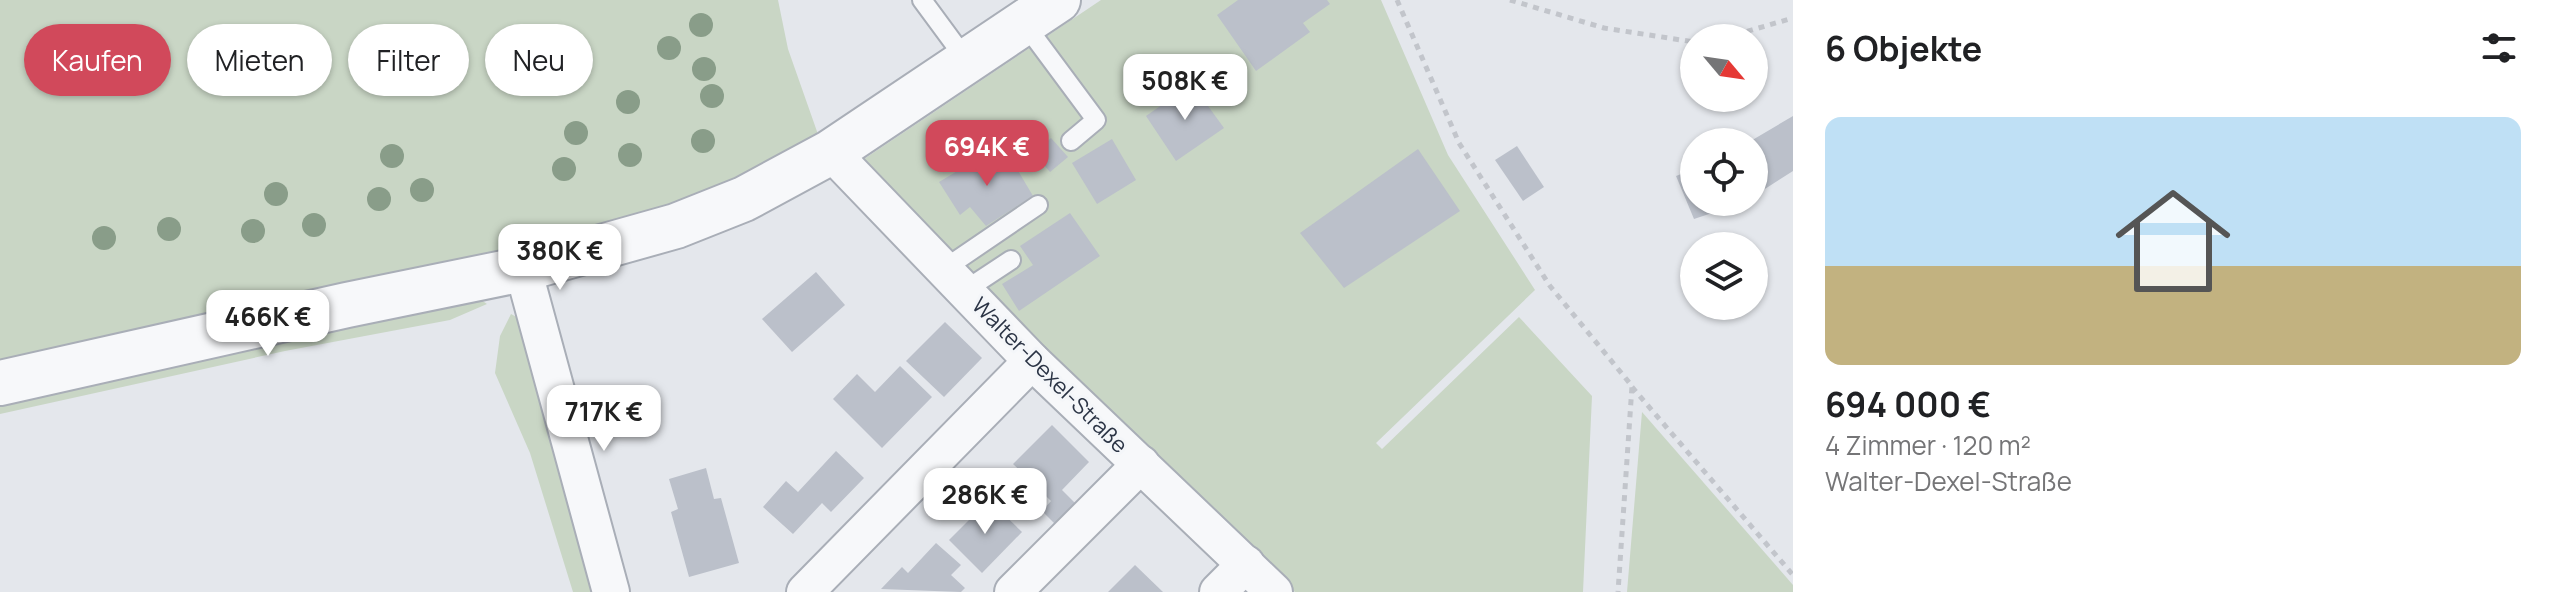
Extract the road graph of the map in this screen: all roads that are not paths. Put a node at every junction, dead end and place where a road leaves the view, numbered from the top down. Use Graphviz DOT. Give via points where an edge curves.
graph roads {
  1 [pos="922,0"];
  2 [pos="1041,11"];
  3 [pos="967,61"];
  4 [pos="1071,141"];
  5 [pos="831,152"];
  6 [pos="1038,205"];
  7 [pos="1011,260"];
  8 [pos="523,269"];
  9 [pos="954,280"];
  10 [pos="1032,361"];
  11 [pos="0,383"];
  12 [pos="1141,464"];
  13 [pos="1246,564"];
  14 [pos="611,592"];
  15 [pos="805,592"];
  16 [pos="1013,592"];
  17 [pos="1218,592"];
  18 [pos="1274,592"];
  1 -- 3 [label="lane"];
  2 -- 3 [label="street"];
  2 -- 4 [label="lane" via="1096,120"];
  3 -- 5 [label="street"];
  5 -- 8 [label="street" via="744,199 676,226"];
  5 -- 9 [label="street, Walter-Dexel-Straße"];
  6 -- 9 [label="lane"];
  7 -- 9 [label="lane"];
  8 -- 11 [label="street"];
  8 -- 14 [label="street"];
  9 -- 10 [label="street, Walter-Dexel-Straße"];
  10 -- 12 [label="street, Walter-Dexel-Straße"];
  10 -- 15 [label="street"];
  12 -- 13 [label="street, Walter-Dexel-Straße"];
  12 -- 16 [label="street"];
  13 -- 17 [label="street"];
  13 -- 18 [label="street, Walter-Dexel-Straße"];
}
